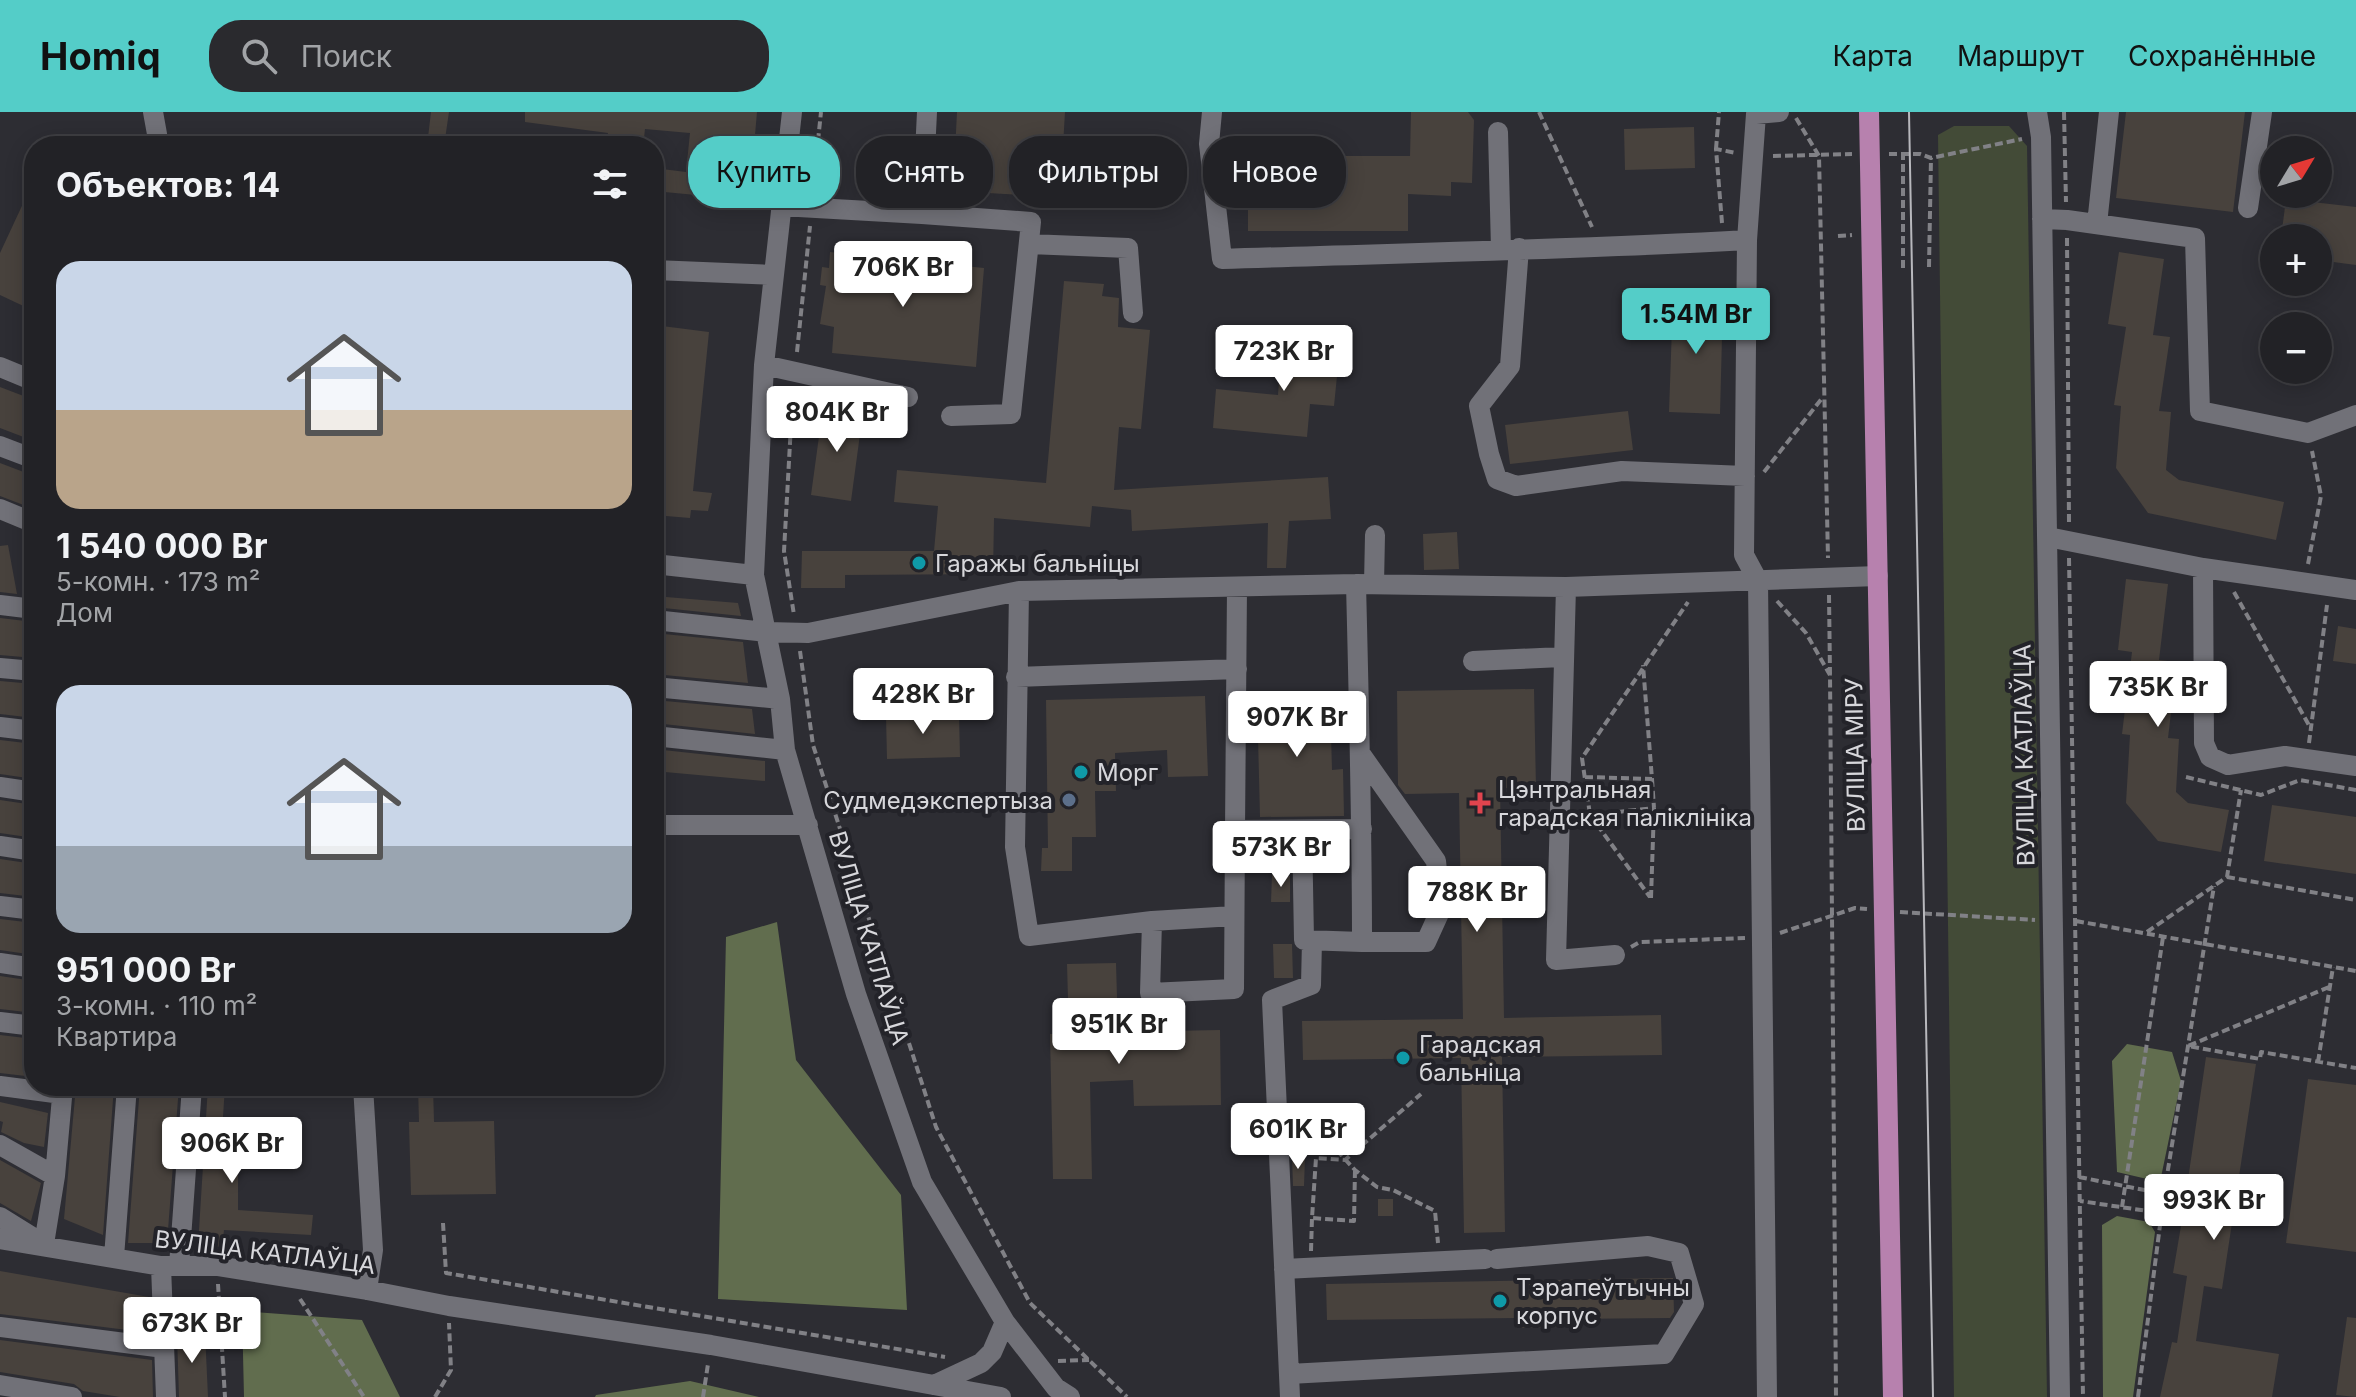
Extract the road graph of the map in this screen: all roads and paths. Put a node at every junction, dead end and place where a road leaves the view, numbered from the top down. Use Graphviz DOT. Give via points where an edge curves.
graph roads {
  1 [pos="153,112"];
  2 [pos="792,112"];
  3 [pos="821,112"];
  4 [pos="927,112"];
  5 [pos="1212,112"];
  6 [pos="1539,112"];
  7 [pos="1719,112"];
  8 [pos="1779,112"];
  9 [pos="1793,112"];
  10 [pos="1869,112"];
  11 [pos="2037,112"];
  12 [pos="2064,112"];
  13 [pos="2109,112"];
  14 [pos="2262,112"];
  15 [pos="1755,113"];
  16 [pos="1498,132"];
  17 [pos="157,134"];
  18 [pos="789,136"];
  19 [pos="819,136"];
  20 [pos="2041,137"];
  21 [pos="2065,137"];
  22 [pos="1716,149"];
  23 [pos="1869,154"];
  24 [pos="1903,154"];
  25 [pos="1752,156"];
  26 [pos="1819,156"];
  27 [pos="1931,158"];
  28 [pos="781,208"];
  29 [pos="812,208"];
  30 [pos="828,208"];
  31 [pos="2248,208"];
  32 [pos="1912,210"];
  33 [pos="1902,211"];
  34 [pos="1921,211"];
  35 [pos="1928,212"];
  36 [pos="922,214"];
  37 [pos="2042,219"];
  38 [pos="2067,220"];
  39 [pos="2097,224"];
  40 [pos="1747,240"];
  41 [pos="1723,241"];
  42 [pos="1029,244"];
  43 [pos="1510,248"];
  44 [pos="1601,248"];
  45 [pos="1929,267"];
  46 [pos="1903,268"];
  47 [pos="664,270"];
  48 [pos="774,275"];
  49 [pos="1133,313"];
  50 [pos="764,365"];
  51 [pos="0,367"];
  52 [pos="795,372"];
  53 [pos="24,377"];
  54 [pos="1824,395"];
  55 [pos="908,397"];
  56 [pos="2356,415"];
  57 [pos="951,416"];
  58 [pos="2308,433"];
  59 [pos="0,446"];
  60 [pos="24,455"];
  61 [pos="1745,487"];
  62 [pos="0,509"];
  63 [pos="24,519"];
  64 [pos="1375,535"];
  65 [pos="2048,537"];
  66 [pos="2069,542"];
  67 [pos="664,565"];
  68 [pos="2213,570"];
  69 [pos="754,575"];
  70 [pos="1878,576"];
  71 [pos="1828,579"];
  72 [pos="1703,581"];
  73 [pos="1758,581"];
  74 [pos="2305,583"];
  75 [pos="1365,584"];
  76 [pos="2329,586"];
  77 [pos="1237,587"];
  78 [pos="1566,587"];
  79 [pos="2356,590"];
  80 [pos="1019,591"];
  81 [pos="0,605"];
  82 [pos="24,608"];
  83 [pos="664,621"];
  84 [pos="767,632"];
  85 [pos="797,632"];
  86 [pos="1562,657"];
  87 [pos="1473,661"];
  88 [pos="1643,665"];
  89 [pos="0,668"];
  90 [pos="1237,669"];
  91 [pos="24,670"];
  92 [pos="1830,675"];
  93 [pos="1016,677"];
  94 [pos="664,688"];
  95 [pos="780,699"];
  96 [pos="0,727"];
  97 [pos="24,730"];
  98 [pos="2311,730"];
  99 [pos="664,737"];
  100 [pos="785,750"];
  101 [pos="1360,753"];
  102 [pos="2307,757"];
  103 [pos="2356,766"];
  104 [pos="1585,777"];
  105 [pos="2186,777"];
  106 [pos="1652,779"];
  107 [pos="2300,780"];
  108 [pos="0,787"];
  109 [pos="2241,790"];
  110 [pos="2356,790"];
  111 [pos="24,791"];
  112 [pos="1654,808"];
  113 [pos="1590,815"];
  114 [pos="664,825"];
  115 [pos="808,825"];
  116 [pos="1362,829"];
  117 [pos="1235,830"];
  118 [pos="1302,830"];
  119 [pos="0,846"];
  120 [pos="24,850"];
  121 [pos="2227,877"];
  122 [pos="2214,886"];
  123 [pos="2356,900"];
  124 [pos="0,906"];
  125 [pos="24,909"];
  126 [pos="1884,911"];
  127 [pos="1832,915"];
  128 [pos="1234,916"];
  129 [pos="2051,920"];
  130 [pos="1152,921"];
  131 [pos="2075,921"];
  132 [pos="2145,933"];
  133 [pos="2163,936"];
  134 [pos="1762,939"];
  135 [pos="1312,940"];
  136 [pos="1362,942"];
  137 [pos="2204,944"];
  138 [pos="1615,955"];
  139 [pos="0,963"];
  140 [pos="24,967"];
  141 [pos="2333,967"];
  142 [pos="2356,971"];
  143 [pos="2329,987"];
  144 [pos="0,1022"];
  145 [pos="24,1025"];
  146 [pos="2188,1046"];
  147 [pos="2318,1062"];
  148 [pos="2356,1068"];
  149 [pos="1275,1083"];
  150 [pos="0,1086"];
  151 [pos="24,1088"];
  152 [pos="1421,1094"];
  153 [pos="62,1096"];
  154 [pos="126,1096"];
  155 [pos="191,1096"];
  156 [pos="364,1096"];
  157 [pos="0,1145"];
  158 [pos="1345,1160"];
  159 [pos="1355,1170"];
  160 [pos="55,1176"];
  161 [pos="2079,1177"];
  162 [pos="2126,1186"];
  163 [pos="2164,1194"];
  164 [pos="2080,1201"];
  165 [pos="2122,1207"];
  166 [pos="2161,1213"];
  167 [pos="0,1217"];
  168 [pos="1312,1218"];
  169 [pos="443,1223"];
  170 [pos="0,1239"];
  171 [pos="44,1244"];
  172 [pos="114,1257"];
  173 [pos="1440,1260"];
  174 [pos="170,1266"];
  175 [pos="217,1266"];
  176 [pos="1310,1268"];
  177 [pos="1284,1269"];
  178 [pos="285,1277"];
  179 [pos="367,1290"];
  180 [pos="449,1306"];
  181 [pos="1005,1322"];
  182 [pos="0,1327"];
  183 [pos="711,1345"];
  184 [pos="164,1348"];
  185 [pos="949,1358"];
  186 [pos="1089,1360"];
  187 [pos="1034,1362"];
  188 [pos="1289,1374"];
  189 [pos="0,1385"];
  190 [pos="934,1385"];
  191 [pos="72,1397"];
  192 [pos="166,1397"];
  193 [pos="225,1397"];
  194 [pos="364,1397"];
  195 [pos="435,1397"];
  196 [pos="703,1397"];
  197 [pos="1001,1397"];
  198 [pos="1070,1397"];
  199 [pos="1127,1397"];
  200 [pos="1290,1397"];
  201 [pos="1767,1397"];
  202 [pos="1836,1397"];
  203 [pos="1893,1397"];
  204 [pos="2060,1397"];
  205 [pos="2083,1397"];
  206 [pos="2138,1397"];
  1 -- 17 [label="street"];
  2 -- 18 [label="street, ВУЛІЦА КАТЛАЎЦА"];
  3 -- 19 [label="path"];
  4 -- 36 [label="street"];
  5 -- 43 [label="street" via="1209,144 1222,259"];
  6 -- 44 [label="path"];
  7 -- 22 [label="path"];
  8 -- 15 [label="street"];
  9 -- 26 [label="path"];
  10 -- 23 [label="main road, ВУЛІЦА МІРУ"];
  11 -- 20 [label="street, ВУЛІЦА КАТЛАЎЦА"];
  12 -- 21 [label="path"];
  13 -- 39 [label="street"];
  14 -- 31 [label="street"];
  15 -- 25 [label="street"];
  16 -- 43 [label="street"];
  20 -- 21 [label="path"];
  20 -- 27 [label="path"];
  20 -- 37 [label="street, ВУЛІЦА КАТЛАЎЦА"];
  21 -- 38 [label="path"];
  22 -- 25 [label="path"];
  22 -- 41 [label="path"];
  23 -- 24 [label="path"];
  23 -- 26 [label="path"];
  23 -- 70 [label="main road, ВУЛІЦА МІРУ"];
  24 -- 27 [label="path"];
  24 -- 33 [label="path"];
  25 -- 26 [label="path"];
  25 -- 40 [label="street"];
  26 -- 54 [label="path"];
  27 -- 35 [label="path"];
  28 -- 48 [label="street, ВУЛІЦА КАТЛАЎЦА"];
  29 -- 52 [label="path"];
  30 -- 36 [label="street"];
  32 -- 33 [label="path"];
  33 -- 46 [label="path"];
  34 -- 35 [label="path"];
  35 -- 45 [label="path"];
  36 -- 42 [label="street" via="1031,222"];
  37 -- 38 [label="street"];
  37 -- 65 [label="street, ВУЛІЦА КАТЛАЎЦА"];
  38 -- 39 [label="street"];
  38 -- 66 [label="path"];
  39 -- 58 [label="street" via="2195,238 2200,411"];
  40 -- 41 [label="street"];
  40 -- 61 [label="street"];
  41 -- 44 [label="street"];
  42 -- 49 [label="street" via="1128,248"];
  42 -- 57 [label="street" via="1011,414"];
  43 -- 44 [label="street"];
  43 -- 61 [label="street" via="1510,366 1479,406 1497,479 1516,486 1622,471"];
  47 -- 48 [label="street"];
  48 -- 50 [label="street, ВУЛІЦА КАТЛАЎЦА"];
  50 -- 52 [label="street"];
  50 -- 69 [label="street, ВУЛІЦА КАТЛАЎЦА"];
  51 -- 53 [label="street"];
  52 -- 55 [label="street"];
  52 -- 85 [label="path" via="784,551"];
  54 -- 61 [label="path"];
  54 -- 71 [label="path"];
  56 -- 58 [label="street"];
  58 -- 74 [label="path" via="2321,496"];
  59 -- 60 [label="street"];
  61 -- 73 [label="street" via="1744,555"];
  62 -- 63 [label="street"];
  64 -- 75 [label="street"];
  65 -- 66 [label="street"];
  65 -- 129 [label="street, ВУЛІЦА КАТЛАЎЦА"];
  66 -- 68 [label="street"];
  66 -- 131 [label="path"];
  67 -- 69 [label="street"];
  68 -- 74 [label="street"];
  68 -- 98 [label="path"];
  68 -- 102 [label="street" via="2204,743 2210,757 2228,765"];
  69 -- 84 [label="street, ВУЛІЦА КАТЛАЎЦА"];
  70 -- 71 [label="street"];
  70 -- 126 [label="main road, ВУЛІЦА МІРУ"];
  71 -- 73 [label="street"];
  71 -- 92 [label="path"];
  72 -- 73 [label="street"];
  72 -- 78 [label="street"];
  72 -- 88 [label="path"];
  73 -- 92 [label="path" via="1806,633"];
  73 -- 134 [label="street"];
  74 -- 76 [label="street"];
  75 -- 77 [label="street"];
  75 -- 78 [label="street"];
  75 -- 101 [label="street"];
  76 -- 79 [label="street"];
  76 -- 98 [label="path"];
  77 -- 80 [label="street"];
  77 -- 90 [label="street"];
  78 -- 86 [label="street"];
  80 -- 85 [label="street"];
  80 -- 93 [label="street"];
  81 -- 82 [label="street"];
  83 -- 84 [label="street"];
  84 -- 85 [label="street"];
  84 -- 95 [label="street, ВУЛІЦА КАТЛАЎЦА"];
  85 -- 186 [label="path" via="813,745 936,1127 1030,1303"];
  86 -- 87 [label="street"];
  86 -- 138 [label="street" via="1556,960"];
  88 -- 104 [label="path" via="1582,758"];
  88 -- 106 [label="path"];
  89 -- 91 [label="street"];
  90 -- 93 [label="street"];
  90 -- 117 [label="street"];
  92 -- 127 [label="path"];
  93 -- 130 [label="street" via="1015,847 1029,936"];
  94 -- 95 [label="street"];
  95 -- 100 [label="street, ВУЛІЦА КАТЛАЎЦА"];
  96 -- 97 [label="street"];
  98 -- 102 [label="path"];
  99 -- 100 [label="street"];
  100 -- 115 [label="street, ВУЛІЦА КАТЛАЎЦА"];
  101 -- 116 [label="street"];
  101 -- 136 [label="street" via="1436,861 1441,909 1426,942"];
  102 -- 103 [label="street"];
  102 -- 107 [label="path"];
  104 -- 106 [label="path"];
  104 -- 113 [label="path"];
  105 -- 109 [label="path"];
  106 -- 112 [label="path"];
  107 -- 109 [label="path" via="2261,795"];
  107 -- 110 [label="path"];
  108 -- 111 [label="street"];
  109 -- 121 [label="path"];
  112 -- 113 [label="path"];
  112 -- 113 [label="path" via="1651,898"];
  114 -- 115 [label="street"];
  115 -- 181 [label="street, ВУЛІЦА КАТЛАЎЦА" via="856,994 922,1182"];
  116 -- 118 [label="street"];
  116 -- 136 [label="street"];
  117 -- 118 [label="street"];
  117 -- 128 [label="street"];
  118 -- 135 [label="street" via="1304,940"];
  119 -- 120 [label="street"];
  121 -- 122 [label="path"];
  121 -- 123 [label="path"];
  122 -- 132 [label="path"];
  122 -- 137 [label="path"];
  124 -- 125 [label="street"];
  126 -- 127 [label="path" via="1855,908"];
  126 -- 129 [label="path"];
  126 -- 203 [label="main road, ВУЛІЦА МІРУ"];
  127 -- 134 [label="path"];
  127 -- 202 [label="path"];
  128 -- 130 [label="street"];
  128 -- 130 [label="street" via="1234,989 1150,993"];
  129 -- 131 [label="path"];
  129 -- 204 [label="street, ВУЛІЦА КАТЛАЎЦА"];
  131 -- 132 [label="path"];
  131 -- 161 [label="path"];
  132 -- 133 [label="path"];
  133 -- 137 [label="path"];
  133 -- 162 [label="path"];
  134 -- 138 [label="path" via="1640,942"];
  134 -- 201 [label="street"];
  135 -- 136 [label="street"];
  135 -- 149 [label="street" via="1311,985 1272,1000"];
  137 -- 141 [label="path"];
  137 -- 146 [label="path"];
  139 -- 140 [label="street"];
  141 -- 142 [label="path"];
  141 -- 143 [label="path"];
  143 -- 146 [label="path"];
  143 -- 147 [label="path"];
  144 -- 145 [label="street"];
  146 -- 147 [label="path" via="2260,1059 2261,1052"];
  146 -- 163 [label="path"];
  147 -- 148 [label="path"];
  149 -- 158 [label="path"];
  149 -- 177 [label="street"];
  150 -- 151 [label="street"];
  152 -- 158 [label="path"];
  153 -- 160 [label="street"];
  154 -- 172 [label="street"];
  155 -- 174 [label="street"];
  156 -- 179 [label="street" via="373,1250"];
  157 -- 160 [label="street"];
  158 -- 159 [label="path"];
  158 -- 168 [label="path" via="1316,1158"];
  159 -- 168 [label="path" via="1354,1221"];
  159 -- 173 [label="path" via="1377,1187 1435,1211"];
  160 -- 171 [label="street"];
  161 -- 162 [label="path"];
  161 -- 164 [label="path"];
  162 -- 163 [label="path"];
  162 -- 165 [label="path"];
  163 -- 166 [label="path"];
  163 -- 166 [label="path" via="2172,1205"];
  164 -- 165 [label="path"];
  164 -- 205 [label="path"];
  165 -- 166 [label="path"];
  166 -- 206 [label="path"];
  167 -- 171 [label="street"];
  168 -- 176 [label="path"];
  169 -- 185 [label="path" via="446,1273"];
  170 -- 171 [label="street, ВУЛІЦА КАТЛАЎЦА"];
  171 -- 172 [label="street, ВУЛІЦА КАТЛАЎЦА"];
  172 -- 174 [label="street, ВУЛІЦА КАТЛАЎЦА"];
  173 -- 176 [label="street"];
  173 -- 188 [label="street" via="1648,1246 1679,1253 1694,1304 1664,1354"];
  174 -- 175 [label="street, ВУЛІЦА КАТЛАЎЦА"];
  174 -- 184 [label="street"];
  175 -- 178 [label="street, ВУЛІЦА КАТЛАЎЦА"];
  175 -- 193 [label="path"];
  176 -- 177 [label="street"];
  177 -- 188 [label="street"];
  178 -- 179 [label="street, ВУЛІЦА КАТЛАЎЦА"];
  178 -- 194 [label="path"];
  179 -- 180 [label="street, ВУЛІЦА КАТЛАЎЦА"];
  180 -- 183 [label="street, ВУЛІЦА КАТЛАЎЦА"];
  180 -- 195 [label="path" via="451,1370"];
  181 -- 187 [label="street, ВУЛІЦА КАТЛАЎЦА"];
  181 -- 190 [label="street" via="981,1363"];
  182 -- 184 [label="street"];
  183 -- 190 [label="street, ВУЛІЦА КАТЛАЎЦА"];
  183 -- 196 [label="path"];
  184 -- 192 [label="street"];
  186 -- 187 [label="path"];
  186 -- 199 [label="path"];
  187 -- 198 [label="street, ВУЛІЦА КАТЛАЎЦА"];
  188 -- 200 [label="street"];
  189 -- 191 [label="street"];
  190 -- 197 [label="street, ВУЛІЦА КАТЛАЎЦА"];
}
